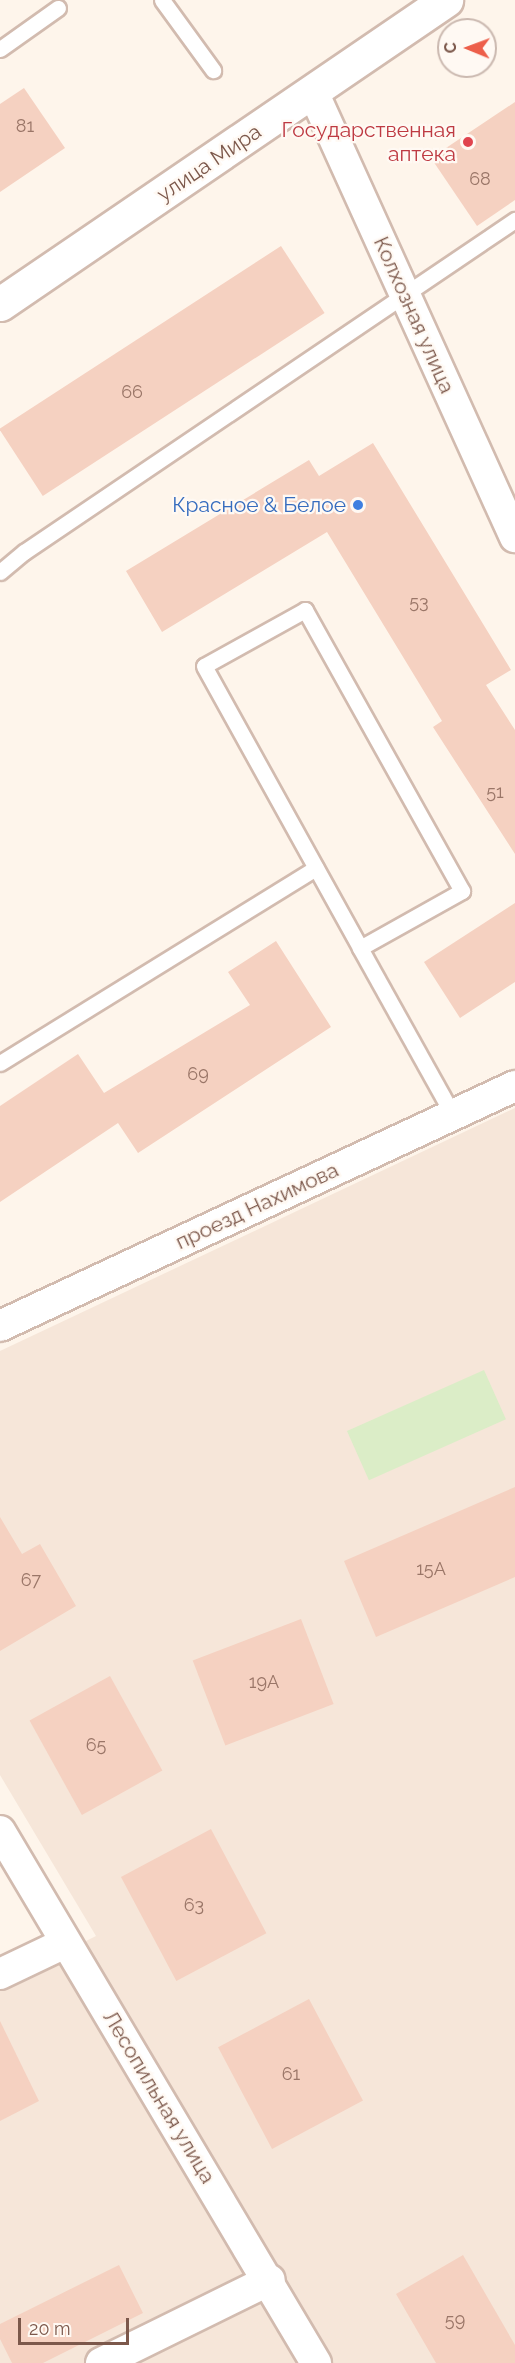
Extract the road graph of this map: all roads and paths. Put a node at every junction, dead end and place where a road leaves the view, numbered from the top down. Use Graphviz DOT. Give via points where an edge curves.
graph roads {
  1 [pos="162,0"];
  2 [pos="446,0"];
  3 [pos="58,8"];
  4 [pos="0,49"];
  5 [pos="213,70"];
  6 [pos="313,92"];
  7 [pos="515,220"];
  8 [pos="405,294"];
  9 [pos="0,304"];
  10 [pos="515,537"];
  11 [pos="0,572"];
  12 [pos="316,868"];
  13 [pos="360,948"];
  14 [pos="0,1063"];
  15 [pos="515,1086"];
  16 [pos="453,1115"];
  17 [pos="0,1326"];
  18 [pos="0,1831"];
  19 [pos="65,1943"];
  20 [pos="0,1974"];
  21 [pos="270,2280"];
  22 [pos="101,2363"];
  23 [pos="316,2363"];
  1 -- 5 [label="lane"];
  2 -- 6 [label="main road, улица Мира"];
  3 -- 4 [label="lane"];
  6 -- 8 [label="street, Колхозная улица"];
  6 -- 9 [label="main road, улица Мира"];
  7 -- 8 [label="lane"];
  8 -- 10 [label="street, Колхозная улица"];
  8 -- 11 [label="lane"];
  12 -- 13 [label="lane"];
  12 -- 13 [label="lane" via="204,666 305,610 462,891"];
  12 -- 14 [label="lane"];
  13 -- 16 [label="lane"];
  15 -- 16 [label="street, проезд Нахимова"];
  16 -- 17 [label="street, проезд Нахимова"];
  18 -- 19 [label="street, Лесопильная улица"];
  19 -- 20 [label="street"];
  19 -- 21 [label="street, Лесопильная улица"];
  21 -- 22 [label="street"];
  21 -- 23 [label="street, Лесопильная улица"];
}
